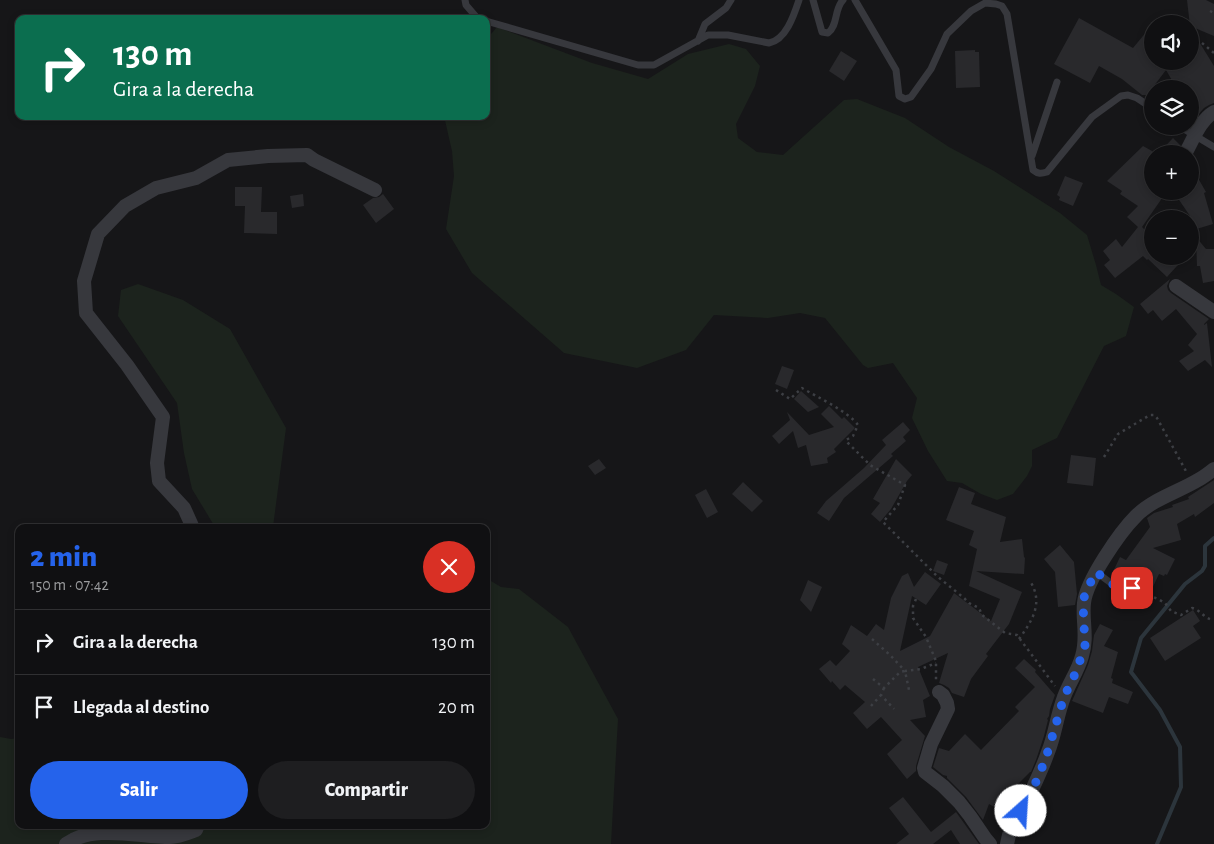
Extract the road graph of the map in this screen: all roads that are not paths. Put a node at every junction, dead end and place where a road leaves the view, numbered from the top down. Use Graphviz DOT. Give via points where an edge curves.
graph roads {
  1 [pos="465,0"];
  2 [pos="731,0"];
  3 [pos="799,0"];
  4 [pos="813,0"];
  5 [pos="844,0"];
  6 [pos="855,0"];
  7 [pos="475,15"];
  8 [pos="490,22"];
  9 [pos="698,41"];
  10 [pos="1057,82"];
  11 [pos="1144,103"];
  12 [pos="1214,112"];
  13 [pos="1199,129"];
  14 [pos="1194,135"];
  15 [pos="1189,145"];
  16 [pos="1214,147"];
  17 [pos="1031,159"];
  18 [pos="376,190"];
  19 [pos="1176,286"];
  20 [pos="1214,312"];
  21 [pos="1214,469"];
  22 [pos="192,524"];
  23 [pos="1096,572"];
  24 [pos="1115,586"];
  25 [pos="939,692"];
  26 [pos="196,829"];
  27 [pos="66,844"];
  28 [pos="990,844"];
  29 [pos="1007,844"];
  1 -- 7 [label="lane"];
  2 -- 9 [label="lane" via="705,24"];
  3 -- 9 [label="lane" via="789,24 775,42 728,35 708,35"];
  4 -- 5 [label="lane" via="822,32 828,33 833,30"];
  6 -- 17 [label="lane" via="896,70 899,96 905,99 912,97 931,69 947,34 971,11 985,3 1002,6 1007,14"];
  8 -- 9 [label="lane" via="638,66 654,65"];
  10 -- 17 [label="lane"];
  11 -- 17 [label="lane" via="1128,95 1121,96 1092,117 1047,172 1042,174 1033,170"];
  12 -- 13 [label="street"];
  14 -- 15 [label="street"];
  14 -- 16 [label="lane"];
  18 -- 22 [label="street" via="307,155 228,160 196,178 156,188 125,206 98,234 84,281 86,313 163,418 157,463 159,480 184,508"];
  19 -- 20 [label="street"];
  21 -- 23 [label="street" via="1148,505 1136,515"];
  23 -- 24 [label="lane"];
  23 -- 29 [label="street" via="1083,604 1085,646 1064,697 1039,776"];
  25 -- 28 [label="street" via="948,709 931,744 925,772 959,802"];
  26 -- 27 [label="street" via="172,837 103,833 74,838"];
}
